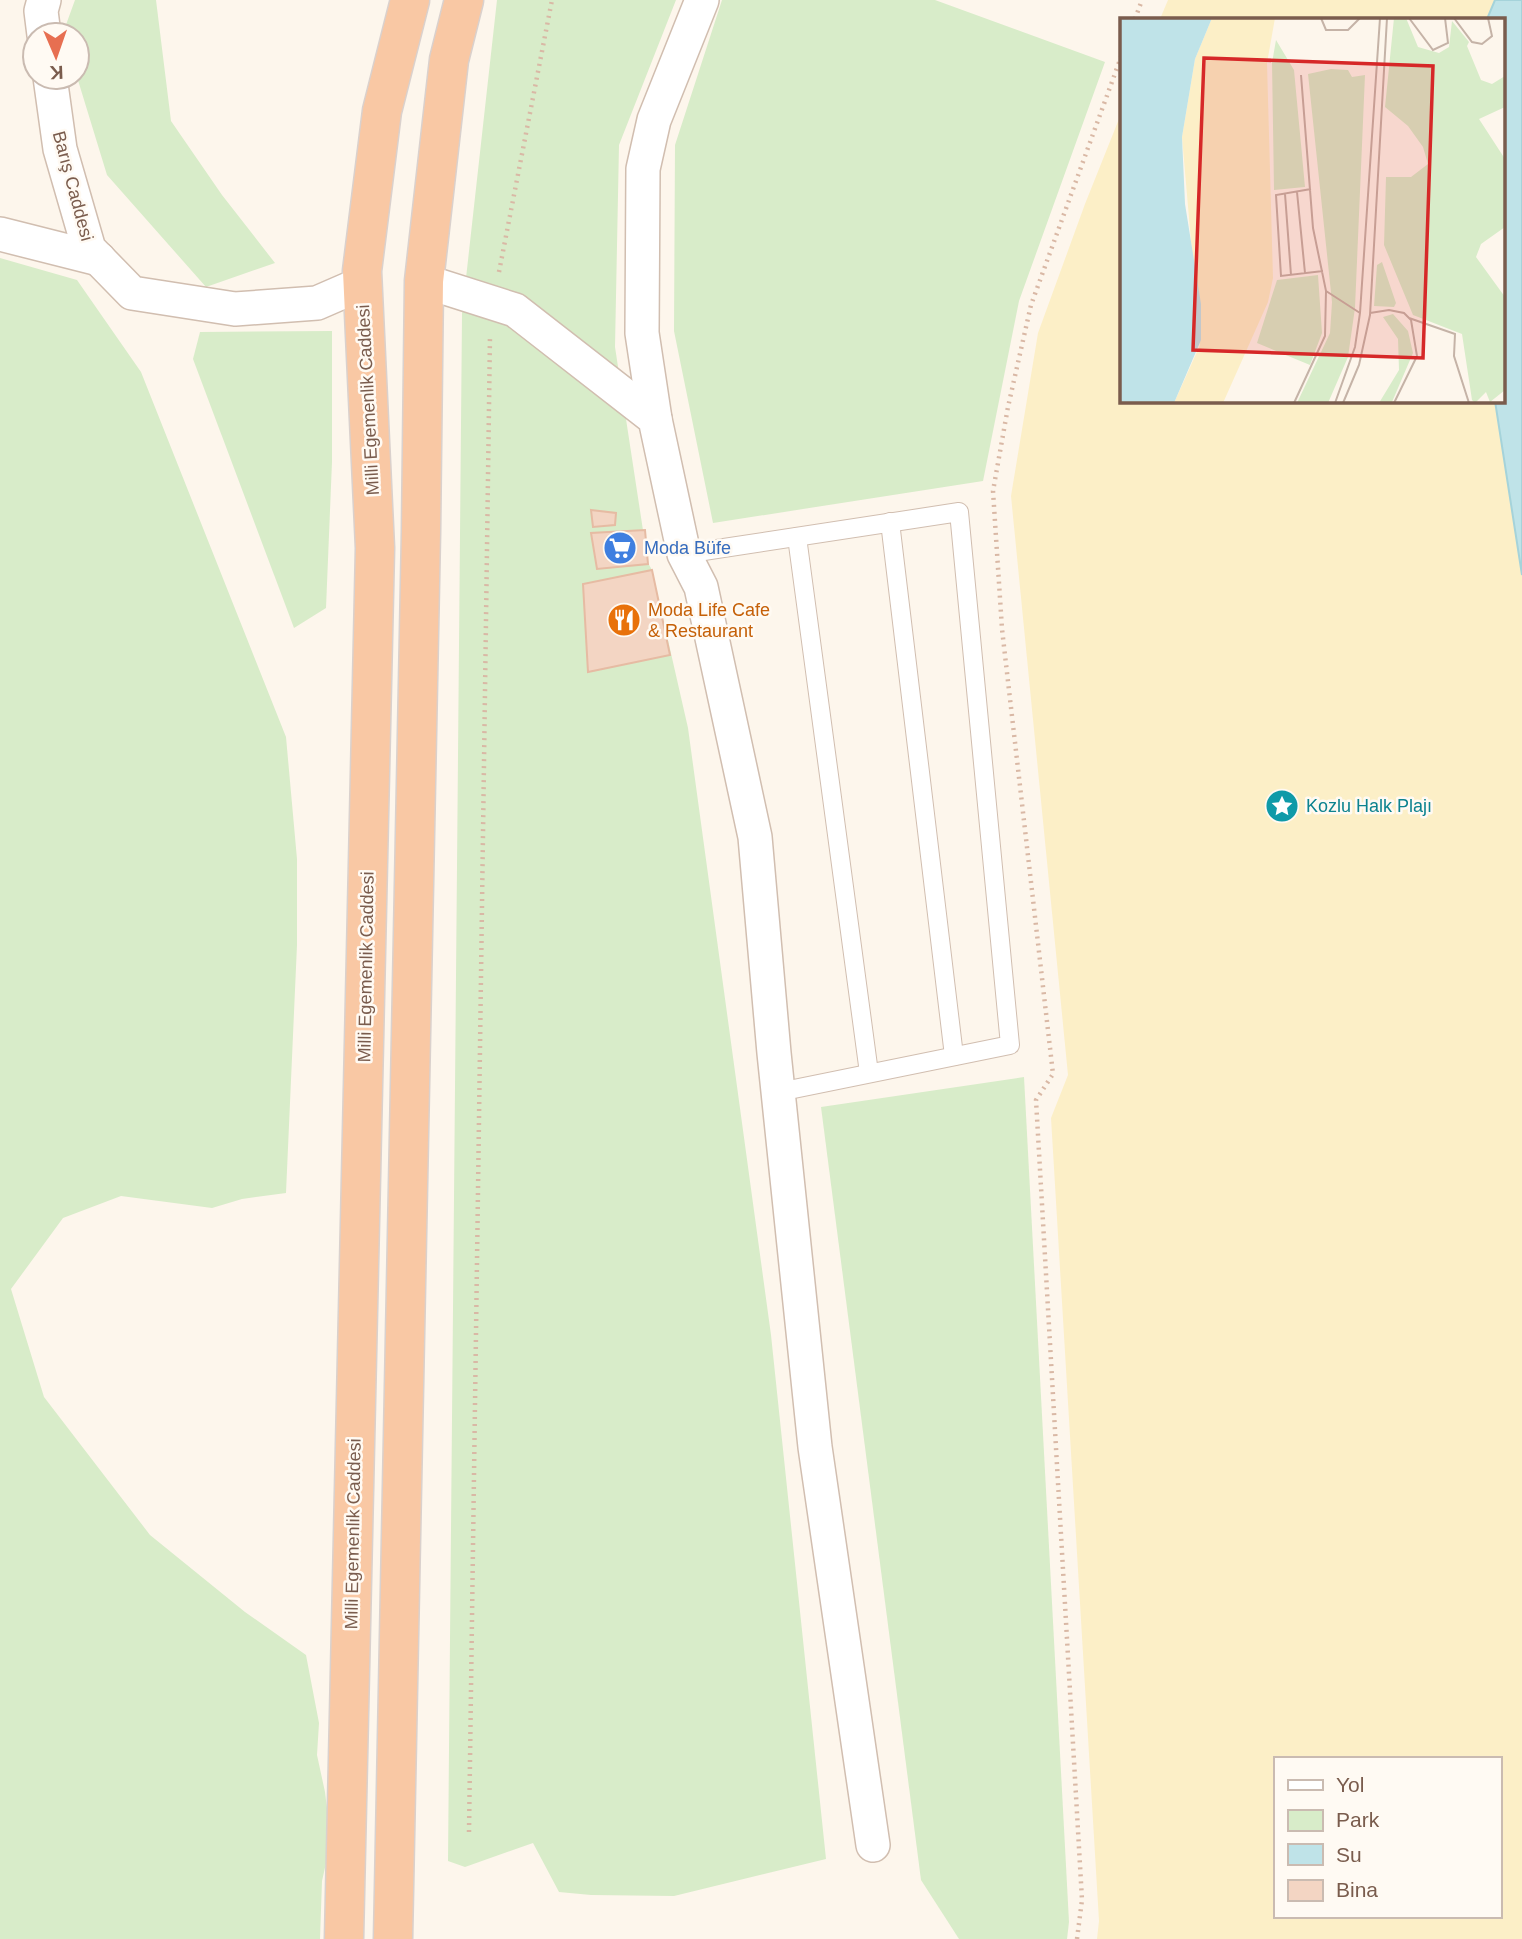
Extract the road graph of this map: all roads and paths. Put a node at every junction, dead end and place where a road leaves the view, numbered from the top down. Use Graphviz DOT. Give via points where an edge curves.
graph roads {
  1 [pos="44,0"];
  2 [pos="410,0"];
  3 [pos="464,0"];
  4 [pos="552,0"];
  5 [pos="702,0"];
  6 [pos="1142,0"];
  7 [pos="1135,18"];
  8 [pos="42,21"];
  9 [pos="1120,60"];
  10 [pos="52,91"];
  11 [pos="0,234"];
  12 [pos="99,259"];
  13 [pos="424,281"];
  14 [pos="363,283"];
  15 [pos="493,303"];
  16 [pos="655,419"];
  17 [pos="890,522"];
  18 [pos="797,537"];
  19 [pos="684,554"];
  20 [pos="954,1056"];
  21 [pos="869,1073"];
  22 [pos="779,1091"];
  23 [pos="469,1832"];
  24 [pos="873,1845"];
  25 [pos="344,1939"];
  26 [pos="393,1939"];
  27 [pos="1077,1939"];
  1 -- 8 [label="street"];
  2 -- 14 [label="highway, Milli Egemenlik Caddesi" via="382,111"];
  3 -- 13 [label="highway" via="449,60"];
  4 -- 15 [label="path"];
  5 -- 16 [label="street" via="654,120 643,169 642,333"];
  6 -- 7 [label="path"];
  9 -- 27 [label="path" via="1031,305 993,491 1002,629 1052,1074 1036,1100 1082,1900"];
  10 -- 12 [label="street, Barış Caddesi" via="60,149 89,249"];
  11 -- 12 [label="street"];
  12 -- 14 [label="street, Barış Caddesi" via="132,293 235,309 317,303"];
  13 -- 15 [label="street"];
  13 -- 26 [label="highway"];
  14 -- 25 [label="highway, Milli Egemenlik Caddesi" via="375,548"];
  15 -- 16 [label="street" via="515,310"];
  15 -- 23 [label="path"];
  16 -- 19 [label="street"];
  17 -- 18 [label="lane"];
  17 -- 20 [label="lane"];
  17 -- 20 [label="lane" via="959,512 1010,1045"];
  18 -- 19 [label="lane"];
  18 -- 21 [label="lane"];
  19 -- 22 [label="street" via="701,587 755,837"];
  20 -- 21 [label="lane"];
  21 -- 22 [label="lane"];
  22 -- 24 [label="street" via="815,1447"];
}
